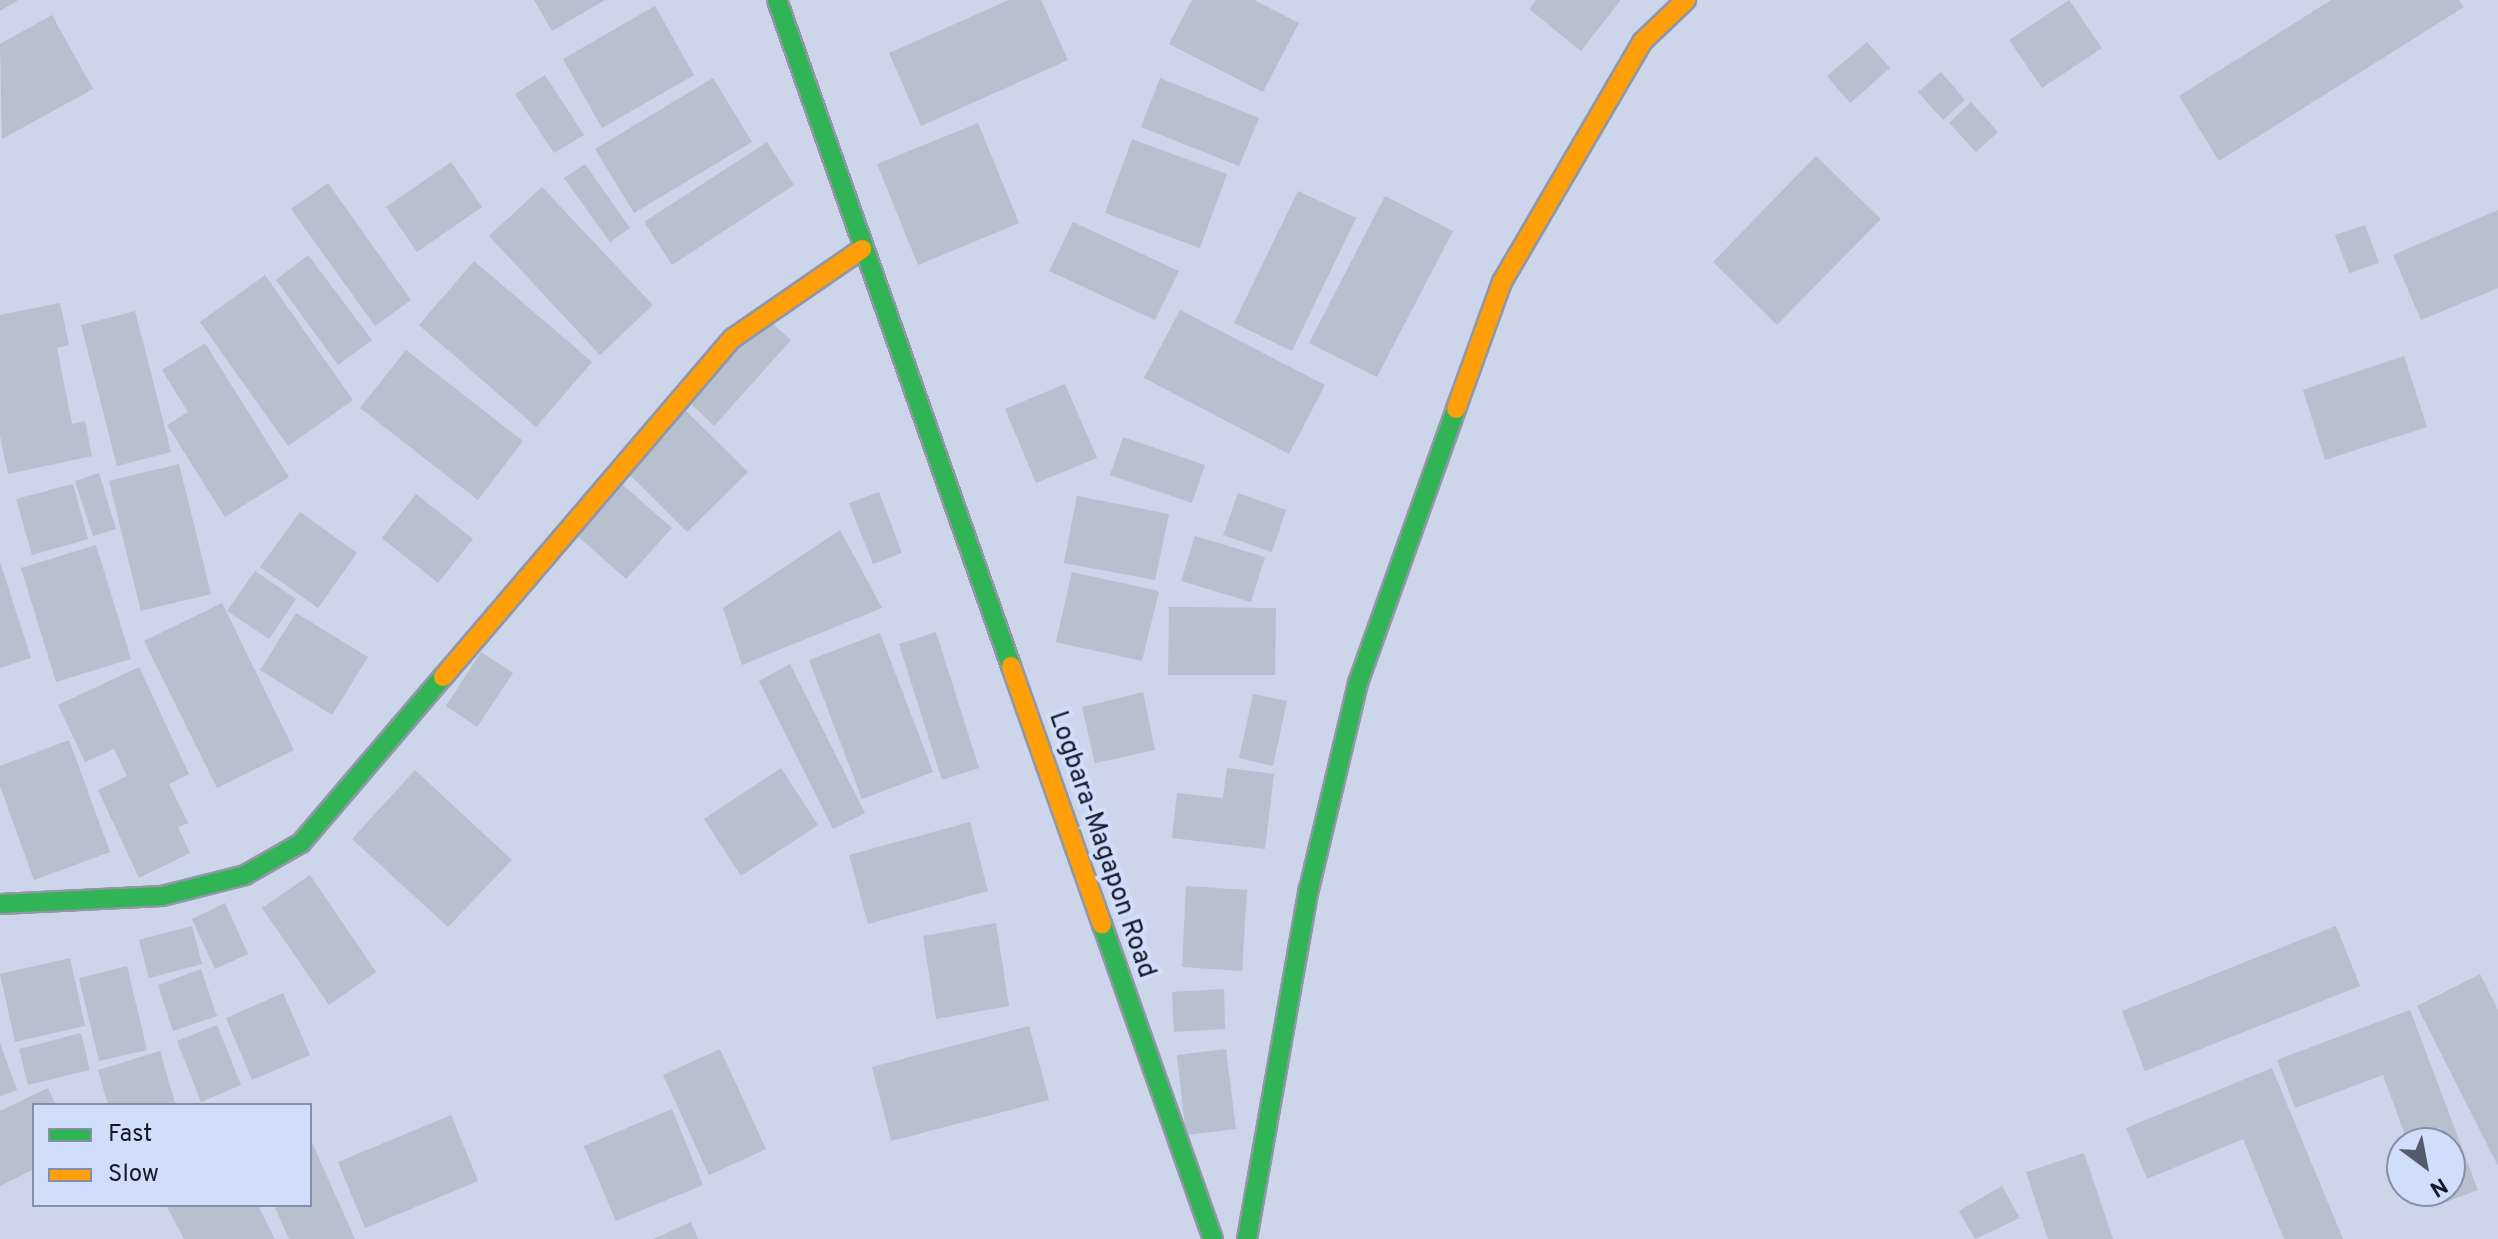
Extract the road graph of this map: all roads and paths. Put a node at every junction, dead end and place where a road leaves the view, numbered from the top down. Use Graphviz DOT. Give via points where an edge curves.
graph roads {
  1 [pos="777,0"];
  2 [pos="1686,0"];
  3 [pos="862,249"];
  4 [pos="0,904"];
  5 [pos="1213,1239"];
  6 [pos="1247,1239"];
  1 -- 3 [label="street, Logbara-Magapon Road"];
  2 -- 6 [label="street" via="1642,42 1574,148 1502,282 1464,383 1358,683 1309,889"];
  3 -- 4 [label="street" via="733,338 301,843 245,875 162,896"];
  3 -- 5 [label="street, Logbara-Magapon Road"];
}
